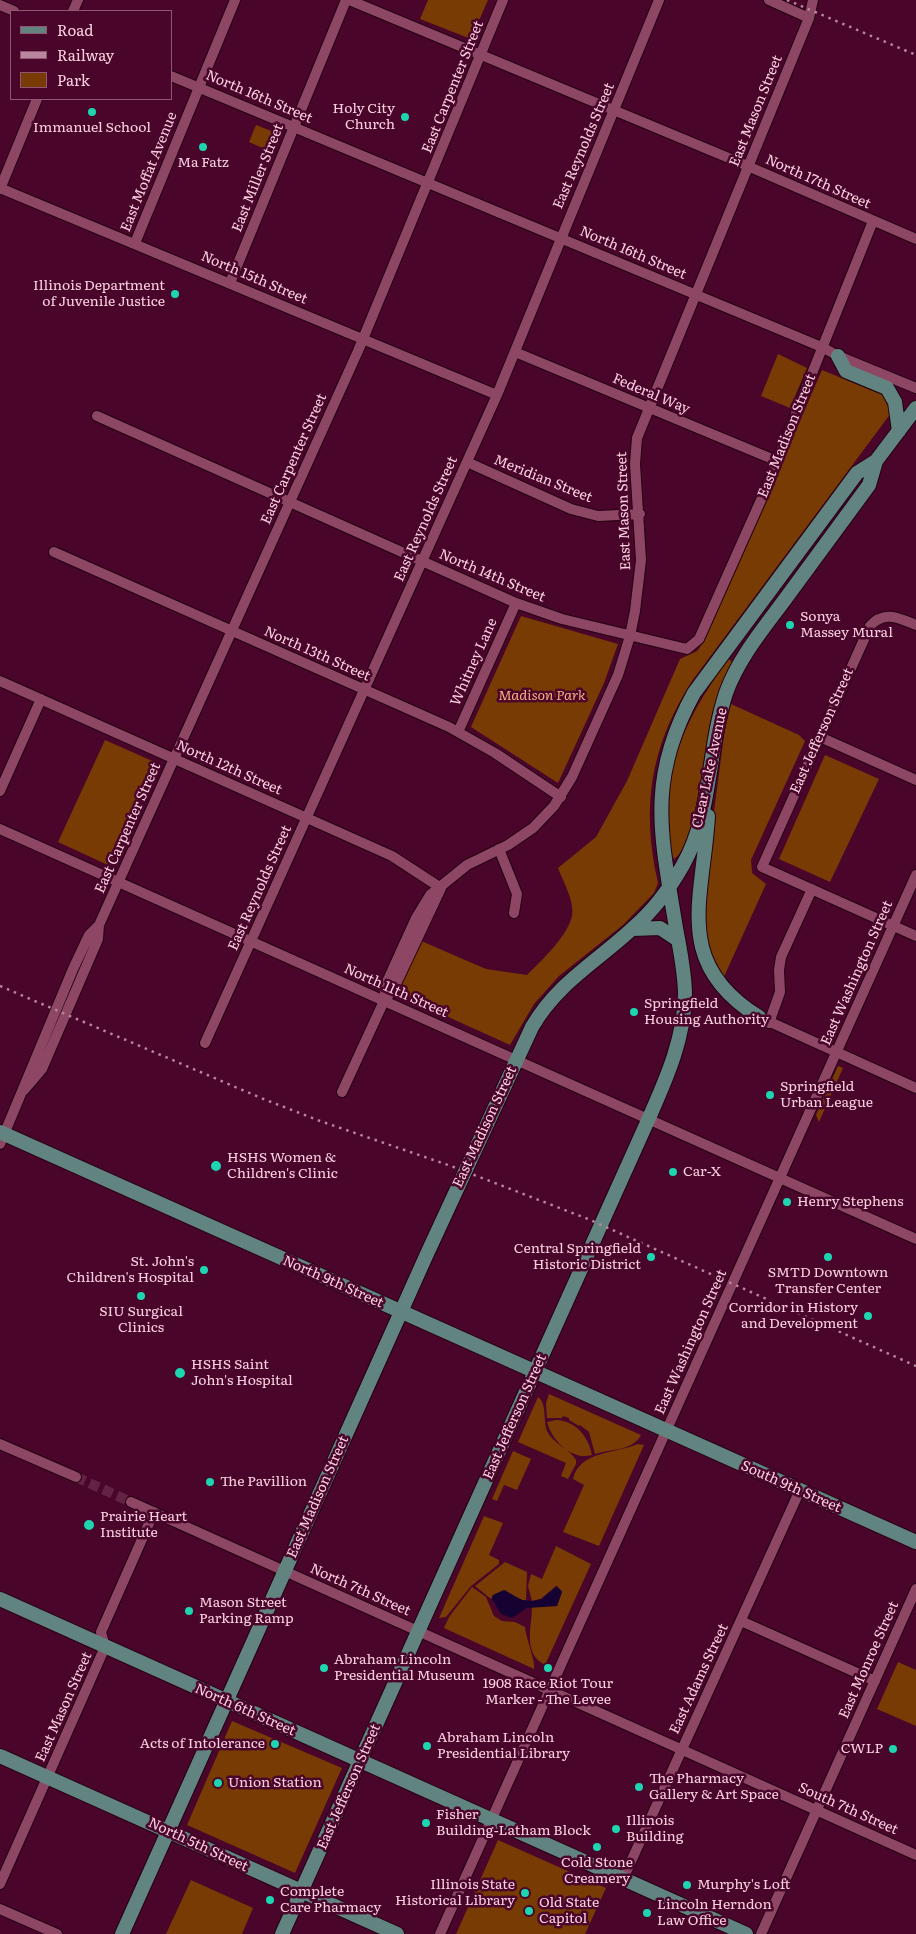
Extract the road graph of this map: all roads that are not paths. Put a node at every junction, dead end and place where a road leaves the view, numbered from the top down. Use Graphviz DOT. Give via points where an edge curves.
graph roads {
  1 [pos="235,0"];
  2 [pos="347,0"];
  3 [pos="503,0"];
  4 [pos="659,0"];
  5 [pos="769,0"];
  6 [pos="813,0"];
  7 [pos="0,5"];
  8 [pos="12,10"];
  9 [pos="809,18"];
  10 [pos="480,55"];
  11 [pos="172,76"];
  12 [pos="199,87"];
  13 [pos="37,100"];
  14 [pos="614,110"];
  15 [pos="293,127"];
  16 [pos="748,167"];
  17 [pos="429,183"];
  18 [pos="0,188"];
  19 [pos="873,222"];
  20 [pos="561,238"];
  21 [pos="916,239"];
  22 [pos="135,243"];
  23 [pos="230,283"];
  24 [pos="696,294"];
  25 [pos="363,339"];
  26 [pos="824,348"];
  27 [pos="515,352"];
  28 [pos="838,356"];
  29 [pos="916,388"];
  30 [pos="497,395"];
  31 [pos="648,408"];
  32 [pos="916,408"];
  33 [pos="97,416"];
  34 [pos="899,431"];
  35 [pos="777,461"];
  36 [pos="876,461"];
  37 [pos="467,462"];
  38 [pos="290,502"];
  39 [pos="640,514"];
  40 [pos="54,552"];
  41 [pos="422,561"];
  42 [pos="516,603"];
  43 [pos="916,625"];
  44 [pos="232,631"];
  45 [pos="630,636"];
  46 [pos="692,647"];
  47 [pos="0,681"];
  48 [pos="364,690"];
  49 [pos="41,699"];
  50 [pos="458,732"];
  51 [pos="820,738"];
  52 [pos="174,758"];
  53 [pos="711,768"];
  54 [pos="916,780"];
  55 [pos="0,791"];
  56 [pos="561,797"];
  57 [pos="307,818"];
  58 [pos="0,829"];
  59 [pos="499,849"];
  60 [pos="916,875"];
  61 [pos="119,882"];
  62 [pos="669,887"];
  63 [pos="441,888"];
  64 [pos="812,889"];
  65 [pos="514,913"];
  66 [pos="893,925"];
  67 [pos="633,929"];
  68 [pos="916,936"];
  69 [pos="678,940"];
  70 [pos="251,941"];
  71 [pos="384,1001"];
  72 [pos="764,1020"];
  73 [pos="205,1043"];
  74 [pos="837,1052"];
  75 [pos="516,1060"];
  76 [pos="916,1088"];
  77 [pos="342,1092"];
  78 [pos="650,1118"];
  79 [pos="1,1137"];
  80 [pos="780,1178"];
  81 [pos="915,1236"];
  82 [pos="401,1312"];
  83 [pos="535,1372"];
  84 [pos="666,1430"];
  85 [pos="0,1444"];
  86 [pos="76,1478"];
  87 [pos="800,1490"];
  88 [pos="131,1502"];
  89 [pos="154,1512"];
  90 [pos="916,1542"];
  91 [pos="285,1572"];
  92 [pos="916,1589"];
  93 [pos="0,1600"];
  94 [pos="741,1621"];
  95 [pos="419,1632"];
  96 [pos="105,1647"];
  97 [pos="875,1681"];
  98 [pos="550,1690"];
  99 [pos="226,1701"];
  100 [pos="682,1750"];
  101 [pos="0,1756"];
  102 [pos="360,1762"];
  103 [pos="47,1777"];
  104 [pos="817,1810"];
  105 [pos="491,1820"];
  106 [pos="168,1831"];
  107 [pos="916,1854"];
  108 [pos="623,1879"];
  109 [pos="0,1884"];
  110 [pos="301,1892"];
  111 [pos="0,1909"];
  112 [pos="57,1934"];
  113 [pos="122,1934"];
  114 [pos="282,1934"];
  115 [pos="397,1934"];
  116 [pos="440,1934"];
  117 [pos="746,1934"];
  118 [pos="761,1934"];
  1 -- 12 [label="street, East Moffat Avenue"];
  2 -- 10 [label="street, North 17th Street"];
  2 -- 15 [label="street, East Miller Street"];
  3 -- 10 [label="street, East Carpenter Street"];
  4 -- 14 [label="street, East Reynolds Street"];
  5 -- 9 [label="street"];
  6 -- 9 [label="street, East Mason Street"];
  7 -- 8 [label="street"];
  9 -- 16 [label="street, East Mason Street"];
  10 -- 14 [label="street, North 17th Street"];
  10 -- 17 [label="street, East Carpenter Street"];
  11 -- 12 [label="street, North 16th Street"];
  12 -- 15 [label="street, North 16th Street"];
  12 -- 22 [label="street, East Moffat Avenue"];
  13 -- 18 [label="street"];
  14 -- 16 [label="street, North 17th Street"];
  14 -- 20 [label="street, East Reynolds Street"];
  15 -- 17 [label="street, North 16th Street"];
  15 -- 23 [label="street, East Miller Street"];
  16 -- 19 [label="street, North 17th Street"];
  16 -- 24 [label="street, East Mason Street"];
  17 -- 20 [label="street, North 16th Street"];
  17 -- 25 [label="street, East Carpenter Street"];
  18 -- 22 [label="street, North 15th Street"];
  19 -- 21 [label="street, North 17th Street"];
  19 -- 26 [label="street, East Madison Street"];
  20 -- 24 [label="street, North 16th Street"];
  20 -- 27 [label="street, East Reynolds Street"];
  22 -- 23 [label="street, North 15th Street"];
  23 -- 25 [label="street, North 15th Street"];
  24 -- 26 [label="street, North 16th Street"];
  24 -- 31 [label="street, East Mason Street"];
  25 -- 30 [label="street, North 15th Street"];
  25 -- 38 [label="street, East Carpenter Street"];
  26 -- 28 [label="street, North 16th Street"];
  26 -- 35 [label="street, East Madison Street"];
  27 -- 30 [label="street, East Reynolds Street"];
  27 -- 31 [label="street, Federal Way"];
  28 -- 29 [label="street, North 16th Street"];
  28 -- 34 [label="main road" via="846,371 887,388 895,402"];
  30 -- 37 [label="street, East Reynolds Street"];
  31 -- 35 [label="street, Federal Way"];
  31 -- 39 [label="street, East Mason Street" via="636,450"];
  32 -- 34 [label="main road, Clear Lake Avenue"];
  33 -- 38 [label="street, North 14th Street"];
  34 -- 36 [label="main road, Clear Lake Avenue"];
  35 -- 46 [label="street, East Madison Street" via="699,639"];
  36 -- 53 [label="main road, Clear Lake Avenue" via="869,484 742,660 721,710"];
  36 -- 62 [label="main road, Clear Lake Avenue" via="857,472 684,711 670,743 660,794 661,836"];
  37 -- 39 [label="street, Meridian Street" via="571,509 598,516"];
  37 -- 41 [label="street, East Reynolds Street"];
  38 -- 41 [label="street, North 14th Street"];
  38 -- 44 [label="street, East Carpenter Street"];
  39 -- 45 [label="street, East Mason Street" via="640,578"];
  40 -- 44 [label="street, North 13th Street"];
  41 -- 42 [label="street, North 14th Street"];
  41 -- 48 [label="street, East Reynolds Street"];
  42 -- 45 [label="street, North 14th Street" via="562,619"];
  42 -- 50 [label="street, Whitney Lane"];
  43 -- 51 [label="street, East Jefferson Street" via="900,618 883,616 870,626"];
  44 -- 48 [label="street, North 13th Street"];
  44 -- 52 [label="street, East Carpenter Street"];
  45 -- 46 [label="street, North 14th Street" via="682,649"];
  45 -- 56 [label="street, East Mason Street" via="609,696"];
  47 -- 49 [label="street, North 12th Street"];
  48 -- 50 [label="street, North 13th Street"];
  48 -- 57 [label="street, East Reynolds Street"];
  49 -- 52 [label="street, North 12th Street"];
  49 -- 55 [label="street"];
  50 -- 56 [label="street, North 13th Street"];
  51 -- 54 [label="street"];
  51 -- 64 [label="street, East Jefferson Street" via="762,867"];
  52 -- 57 [label="street, North 12th Street"];
  52 -- 61 [label="street, East Carpenter Street"];
  53 -- 62 [label="main road, Clear Lake Avenue" via="700,827"];
  53 -- 72 [label="main road" via="707,836 697,909 700,944 712,973 726,991"];
  56 -- 59 [label="street, East Mason Street" via="533,828"];
  57 -- 63 [label="street, North 12th Street" via="392,856"];
  57 -- 70 [label="street, East Reynolds Street"];
  58 -- 61 [label="street, North 11th Street"];
  59 -- 63 [label="street, East Mason Street" via="466,865"];
  59 -- 65 [label="street" via="518,894"];
  60 -- 66 [label="street, East Washington Street"];
  61 -- 70 [label="street, North 11th Street"];
  61 -- 79 [label="street, East Carpenter Street" via="42,1069 24,1090"];
  62 -- 67 [label="main road, East Madison Street"];
  62 -- 69 [label="main road, East Jefferson Street"];
  63 -- 71 [label="street, East Mason Street" via="394,988"];
  64 -- 66 [label="street"];
  64 -- 72 [label="street" via="781,957 780,992"];
  66 -- 68 [label="street"];
  66 -- 74 [label="street, East Washington Street"];
  67 -- 69 [label="main road" via="660,928"];
  67 -- 75 [label="main road, East Madison Street" via="569,980 552,998 538,1016"];
  69 -- 78 [label="main road, East Jefferson Street" via="684,995 680,1034"];
  70 -- 71 [label="street, North 11th Street"];
  70 -- 73 [label="street, East Reynolds Street"];
  71 -- 75 [label="street, North 11th Street"];
  71 -- 77 [label="street, East Mason Street"];
  72 -- 74 [label="street"];
  74 -- 76 [label="street"];
  74 -- 80 [label="street, East Washington Street"];
  75 -- 78 [label="street, North 11th Street"];
  75 -- 82 [label="main road, East Madison Street"];
  78 -- 80 [label="street, North 11th Street"];
  78 -- 83 [label="main road, East Jefferson Street"];
  79 -- 82 [label="main road, North 9th Street"];
  80 -- 81 [label="street, North 11th Street"];
  80 -- 84 [label="street, East Washington Street"];
  82 -- 83 [label="main road, North 9th Street"];
  82 -- 91 [label="main road, East Madison Street"];
  83 -- 84 [label="main road, North 9th Street"];
  83 -- 95 [label="main road, East Jefferson Street"];
  84 -- 87 [label="main road, South 9th Street"];
  84 -- 98 [label="street, East Washington Street"];
  85 -- 86 [label="street"];
  87 -- 90 [label="main road, South 9th Street"];
  87 -- 94 [label="street, East Adams Street"];
  88 -- 89 [label="street, North 7th Street"];
  89 -- 91 [label="street, North 7th Street"];
  89 -- 96 [label="street, East Mason Street" via="101,1632"];
  91 -- 95 [label="street, North 7th Street"];
  91 -- 99 [label="main road, East Madison Street"];
  92 -- 97 [label="street, East Monroe Street"];
  93 -- 96 [label="main road, North 6th Street"];
  94 -- 97 [label="street"];
  94 -- 100 [label="street, East Adams Street"];
  95 -- 98 [label="street, North 7th Street"];
  95 -- 102 [label="main road, East Jefferson Street"];
  96 -- 99 [label="main road, North 6th Street"];
  96 -- 103 [label="street, East Mason Street"];
  97 -- 104 [label="street, East Monroe Street"];
  98 -- 100 [label="street, South 7th Street"];
  98 -- 105 [label="street, East Washington Street"];
  99 -- 102 [label="main road, North 6th Street"];
  99 -- 106 [label="main road, East Madison Street"];
  100 -- 104 [label="street, South 7th Street"];
  100 -- 108 [label="street, East Adams Street"];
  101 -- 103 [label="main road, North 5th Street"];
  102 -- 105 [label="main road, North 6th Street"];
  102 -- 110 [label="main road, East Jefferson Street"];
  103 -- 106 [label="main road, North 5th Street"];
  103 -- 109 [label="street, East Mason Street"];
  104 -- 107 [label="street, South 7th Street"];
  104 -- 118 [label="street, East Monroe Street"];
  105 -- 108 [label="main road, North 6th Street"];
  105 -- 116 [label="street, East Washington Street"];
  106 -- 110 [label="main road, North 5th Street"];
  106 -- 113 [label="main road, East Madison Street"];
  108 -- 117 [label="main road, North 6th Street"];
  110 -- 114 [label="main road, East Jefferson Street"];
  110 -- 115 [label="main road, North 5th Street"];
  111 -- 112 [label="street"];
}
